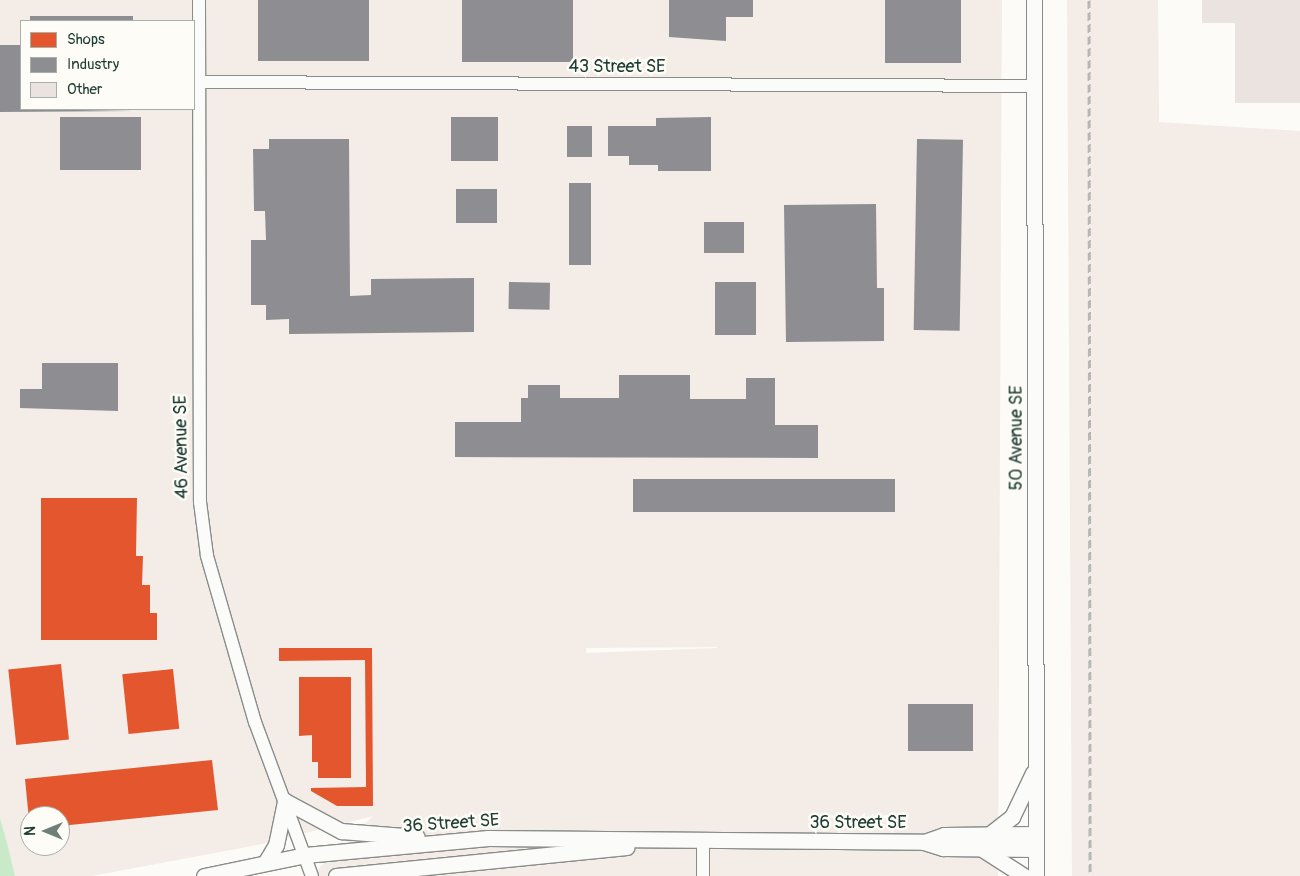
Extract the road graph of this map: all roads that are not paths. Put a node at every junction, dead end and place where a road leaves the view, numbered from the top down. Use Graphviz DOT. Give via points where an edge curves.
graph roads {
  1 [pos="199,0"];
  2 [pos="1034,0"];
  3 [pos="199,82"];
  4 [pos="1034,86"];
  5 [pos="1036,767"];
  6 [pos="285,801"];
  7 [pos="989,834"];
  8 [pos="703,841"];
  9 [pos="1036,841"];
  10 [pos="446,842"];
  11 [pos="924,842"];
  12 [pos="981,848"];
  13 [pos="305,855"];
  14 [pos="265,862"];
  15 [pos="354,874"];
  16 [pos="204,876"];
  17 [pos="312,876"];
  18 [pos="336,876"];
  19 [pos="703,876"];
  20 [pos="1024,876"];
  21 [pos="1036,876"];
  1 -- 3 [label="street, 46 Avenue SE"];
  2 -- 4 [label="street, 50 Avenue SE"];
  3 -- 4 [label="street, 43 Street SE"];
  3 -- 6 [label="street, 46 Avenue SE" via="200,502 219,611"];
  4 -- 5 [label="street, 50 Avenue SE"];
  5 -- 7 [label="street" via="1012,817"];
  5 -- 9 [label="street, 50 Avenue SE"];
  6 -- 10 [label="street" via="341,830"];
  6 -- 13 [label="street, 46 Avenue SE"];
  6 -- 14 [label="street" via="276,845"];
  7 -- 9 [label="street, 36 Street SE"];
  7 -- 11 [label="street, 36 Street SE" via="944,835"];
  8 -- 10 [label="street, 36 Street SE" via="534,838"];
  8 -- 11 [label="street, 36 Street SE"];
  8 -- 15 [label="street, 36 Street SE"];
  8 -- 19 [label="street"];
  9 -- 12 [label="street, 36 Street SE"];
  9 -- 21 [label="street, 50 Avenue SE"];
  10 -- 13 [label="street, 36 Street SE"];
  11 -- 12 [label="street, 36 Street SE" via="943,848"];
  12 -- 20 [label="street"];
  13 -- 14 [label="street, 36 Street SE"];
  13 -- 17 [label="street, 46 Avenue SE"];
  14 -- 16 [label="street, 36 Street SE"];
  15 -- 18 [label="street, 36 Street SE"];
}
